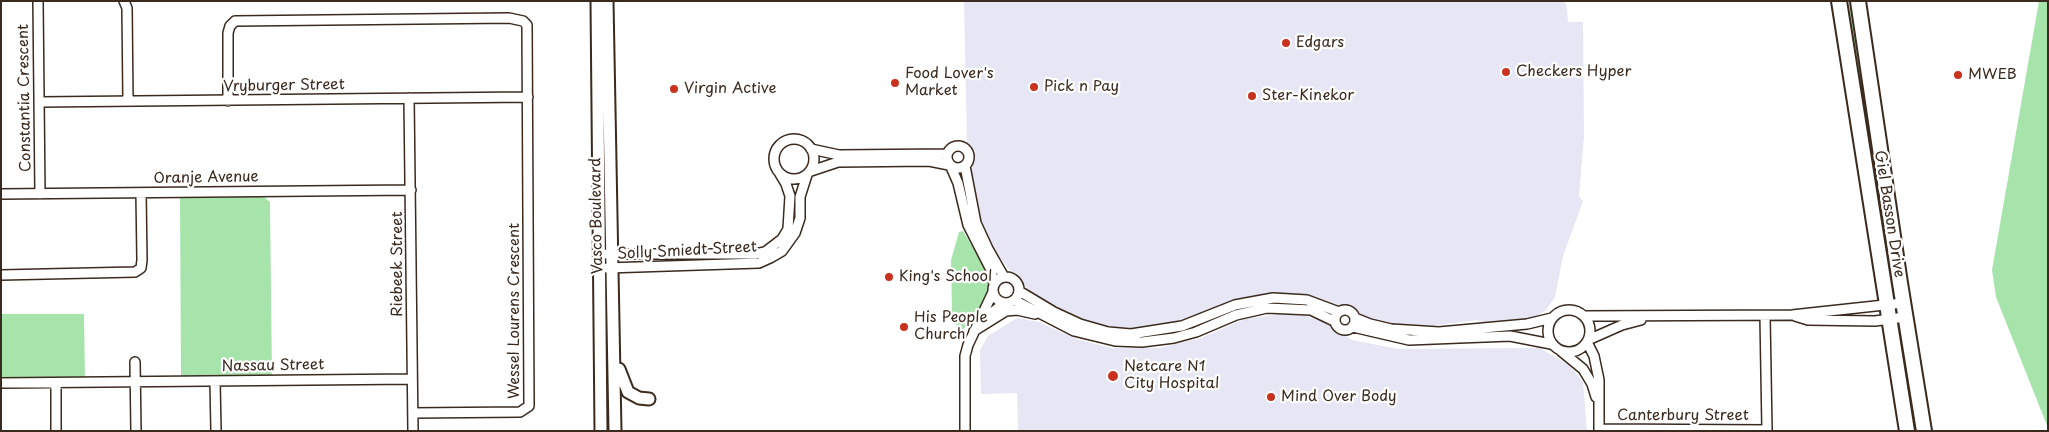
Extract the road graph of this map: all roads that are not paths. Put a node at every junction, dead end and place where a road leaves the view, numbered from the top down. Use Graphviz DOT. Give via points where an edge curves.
graph roads {
  1 [pos="38,1"];
  2 [pos="124,1"];
  3 [pos="597,1"];
  4 [pos="607,1"];
  5 [pos="1840,1"];
  6 [pos="1858,1"];
  7 [pos="528,97"];
  8 [pos="409,98"];
  9 [pos="128,100"];
  10 [pos="228,101"];
  11 [pos="40,102"];
  12 [pos="811,149"];
  13 [pos="947,154"];
  14 [pos="950,166"];
  15 [pos="965,166"];
  16 [pos="809,173"];
  17 [pos="780,174"];
  18 [pos="411,190"];
  19 [pos="141,192"];
  20 [pos="1,194"];
  21 [pos="40,194"];
  22 [pos="600,254"];
  23 [pos="613,254"];
  24 [pos="600,268"];
  25 [pos="613,268"];
  26 [pos="1,275"];
  27 [pos="1004,277"];
  28 [pos="994,288"];
  29 [pos="1019,291"];
  30 [pos="1014,300"];
  31 [pos="1004,302"];
  32 [pos="1904,310"];
  33 [pos="1339,312"];
  34 [pos="1888,313"];
  35 [pos="1792,315"];
  36 [pos="1584,316"];
  37 [pos="1765,316"];
  38 [pos="1656,317"];
  39 [pos="1355,318"];
  40 [pos="1552,318"];
  41 [pos="1050,319"];
  42 [pos="1334,321"];
  43 [pos="1353,327"];
  44 [pos="974,331"];
  45 [pos="1588,341"];
  46 [pos="1551,344"];
  47 [pos="1561,351"];
  48 [pos="615,357"];
  49 [pos="135,362"];
  50 [pos="412,379"];
  51 [pos="215,381"];
  52 [pos="135,382"];
  53 [pos="1,383"];
  54 [pos="56,383"];
  55 [pos="649,399"];
  56 [pos="1599,402"];
  57 [pos="412,413"];
  58 [pos="1599,430"];
  59 [pos="1767,430"];
  60 [pos="56,431"];
  61 [pos="136,431"];
  62 [pos="216,431"];
  63 [pos="413,431"];
  64 [pos="600,431"];
  65 [pos="615,431"];
  66 [pos="965,431"];
  67 [pos="1907,431"];
  68 [pos="1924,431"];
  1 -- 11 [label="street, Constantia Crescent"];
  2 -- 9 [label="street" via="127,8"];
  3 -- 22 [label="main road, Vasco Boulevard"];
  4 -- 23 [label="main road, Vasco Boulevard"];
  5 -- 34 [label="main road, Giel Basson Drive"];
  6 -- 32 [label="main road, Giel Basson Drive"];
  7 -- 8 [label="street, Vryburger Street"];
  7 -- 10 [label="street" via="528,31 525,23 517,18 242,20 232,23 228,33"];
  7 -- 57 [label="street, Wessel Lourens Crescent" via="529,406 520,412"];
  8 -- 10 [label="street, Vryburger Street"];
  8 -- 18 [label="street, Riebeek Street"];
  9 -- 10 [label="street, Vryburger Street"];
  9 -- 11 [label="street, Vryburger Street"];
  11 -- 21 [label="street, Constantia Crescent"];
  12 -- 13 [label="street" via="839,155"];
  12 -- 16 [label="street" via="814,160"];
  12 -- 17 [label="street" via="798,139 780,144 773,157"];
  13 -- 14 [label="street"];
  13 -- 15 [label="street" via="955,146 965,149 969,158"];
  14 -- 15 [label="street" via="958,169"];
  14 -- 16 [label="street" via="930,161 838,162"];
  14 -- 28 [label="street" via="958,183 968,226 991,270"];
  15 -- 27 [label="street" via="976,223"];
  16 -- 17 [label="street" via="802,178 790,179"];
  16 -- 25 [label="street, Solly Smiedt Street" via="800,197 800,218 795,233 782,251 770,258 759,263"];
  17 -- 23 [label="street, Solly Smiedt Street" via="790,196 788,229 782,239 765,252"];
  18 -- 19 [label="street, Oranje Avenue"];
  18 -- 50 [label="street, Riebeek Street"];
  19 -- 21 [label="street, Oranje Avenue"];
  19 -- 26 [label="street" via="142,260 141,268 135,272"];
  20 -- 21 [label="street, Oranje Avenue"];
  22 -- 23 [label="street, Solly Smiedt Street"];
  22 -- 24 [label="main road, Vasco Boulevard"];
  23 -- 25 [label="main road, Vasco Boulevard"];
  24 -- 25 [label="street, Solly Smiedt Street"];
  24 -- 64 [label="main road, Vasco Boulevard"];
  25 -- 48 [label="main road, Vasco Boulevard"];
  27 -- 28 [label="street"];
  27 -- 29 [label="street" via="1015,280"];
  28 -- 31 [label="street" via="997,299"];
  28 -- 44 [label="street"];
  29 -- 30 [label="street"];
  29 -- 33 [label="street" via="1080,324 1131,334 1174,328 1235,305 1273,298 1307,300"];
  30 -- 31 [label="street"];
  30 -- 41 [label="street"];
  31 -- 44 [label="street"];
  32 -- 34 [label="street"];
  32 -- 34 [label="street"];
  32 -- 68 [label="main road, Giel Basson Drive"];
  33 -- 39 [label="street" via="1350,311"];
  33 -- 42 [label="street"];
  34 -- 35 [label="street"];
  34 -- 35 [label="street" via="1808,320"];
  34 -- 67 [label="main road, Giel Basson Drive"];
  35 -- 37 [label="street"];
  36 -- 38 [label="street"];
  36 -- 40 [label="street" via="1565,310"];
  36 -- 45 [label="street" via="1590,329"];
  37 -- 38 [label="street"];
  37 -- 59 [label="street"];
  38 -- 45 [label="street" via="1622,325"];
  39 -- 40 [label="street" via="1391,329 1439,332 1527,324"];
  39 -- 43 [label="street"];
  40 -- 46 [label="street" via="1547,333"];
  41 -- 42 [label="street" via="1095,338 1131,342 1174,338 1236,315 1267,308 1311,310"];
  41 -- 44 [label="street" via="1017,310 997,315"];
  42 -- 43 [label="street" via="1341,330"];
  43 -- 46 [label="street" via="1408,340 1510,336"];
  44 -- 66 [label="street" via="965,356"];
  45 -- 47 [label="street" via="1579,350"];
  45 -- 56 [label="street" via="1596,365"];
  46 -- 47 [label="street"];
  47 -- 56 [label="street" via="1583,369"];
  48 -- 55 [label="main road" via="627,390 639,398"];
  48 -- 65 [label="main road, Vasco Boulevard"];
  49 -- 52 [label="street"];
  50 -- 51 [label="street, Nassau Street"];
  50 -- 57 [label="street, Riebeek Street"];
  51 -- 52 [label="street, Nassau Street"];
  51 -- 62 [label="street"];
  52 -- 54 [label="street, Nassau Street"];
  52 -- 61 [label="street"];
  53 -- 54 [label="street, Nassau Street"];
  54 -- 60 [label="street"];
  56 -- 58 [label="street"];
  57 -- 63 [label="street, Riebeek Street"];
  58 -- 59 [label="street, Canterbury Street"];
}
